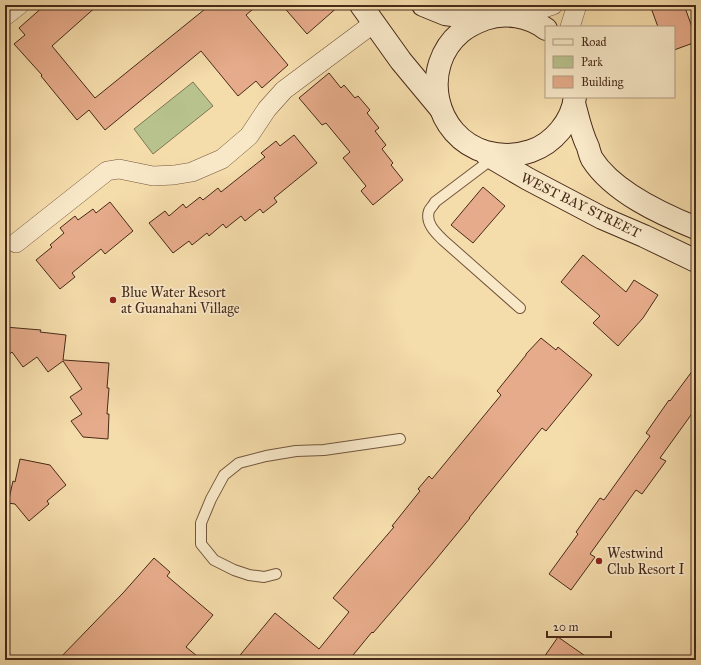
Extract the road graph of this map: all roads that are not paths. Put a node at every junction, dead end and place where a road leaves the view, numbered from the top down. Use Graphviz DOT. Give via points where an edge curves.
graph roads {
  1 [pos="19,5"];
  2 [pos="361,5"];
  3 [pos="423,5"];
  4 [pos="553,5"];
  5 [pos="577,5"];
  6 [pos="5,16"];
  7 [pos="517,16"];
  8 [pos="490,17"];
  9 [pos="374,23"];
  10 [pos="570,26"];
  11 [pos="545,28"];
  12 [pos="575,100"];
  13 [pos="440,108"];
  14 [pos="469,144"];
  15 [pos="492,159"];
  16 [pos="696,228"];
  17 [pos="16,243"];
  18 [pos="696,261"];
  19 [pos="520,308"];
  20 [pos="400,439"];
  21 [pos="276,574"];
  1 -- 6 [label="street"];
  2 -- 9 [label="main road"];
  3 -- 8 [label="main road" via="445,14"];
  4 -- 7 [label="street"];
  5 -- 10 [label="street"];
  7 -- 8 [label="main road"];
  7 -- 11 [label="main road"];
  8 -- 13 [label="main road" via="461,32 449,45 437,76"];
  9 -- 13 [label="main road"];
  9 -- 17 [label="street" via="284,90 267,109 249,136 222,159 192,172 174,175 153,176 119,169 107,171"];
  12 -- 14 [label="main road" via="563,127 544,145 532,150 520,154 494,154"];
  12 -- 16 [label="main road, WEST BAY STREET" via="582,136 592,158 604,173 636,199"];
  13 -- 14 [label="main road" via="447,123"];
  14 -- 15 [label="main road, WEST BAY STREET"];
  15 -- 18 [label="main road, WEST BAY STREET" via="602,218"];
  15 -- 19 [label="lane" via="435,202 429,218 433,230 443,240"];
  20 -- 21 [label="lane" via="266,456 239,463 224,475 201,523 201,544 214,560 234,570 264,577"];
}
